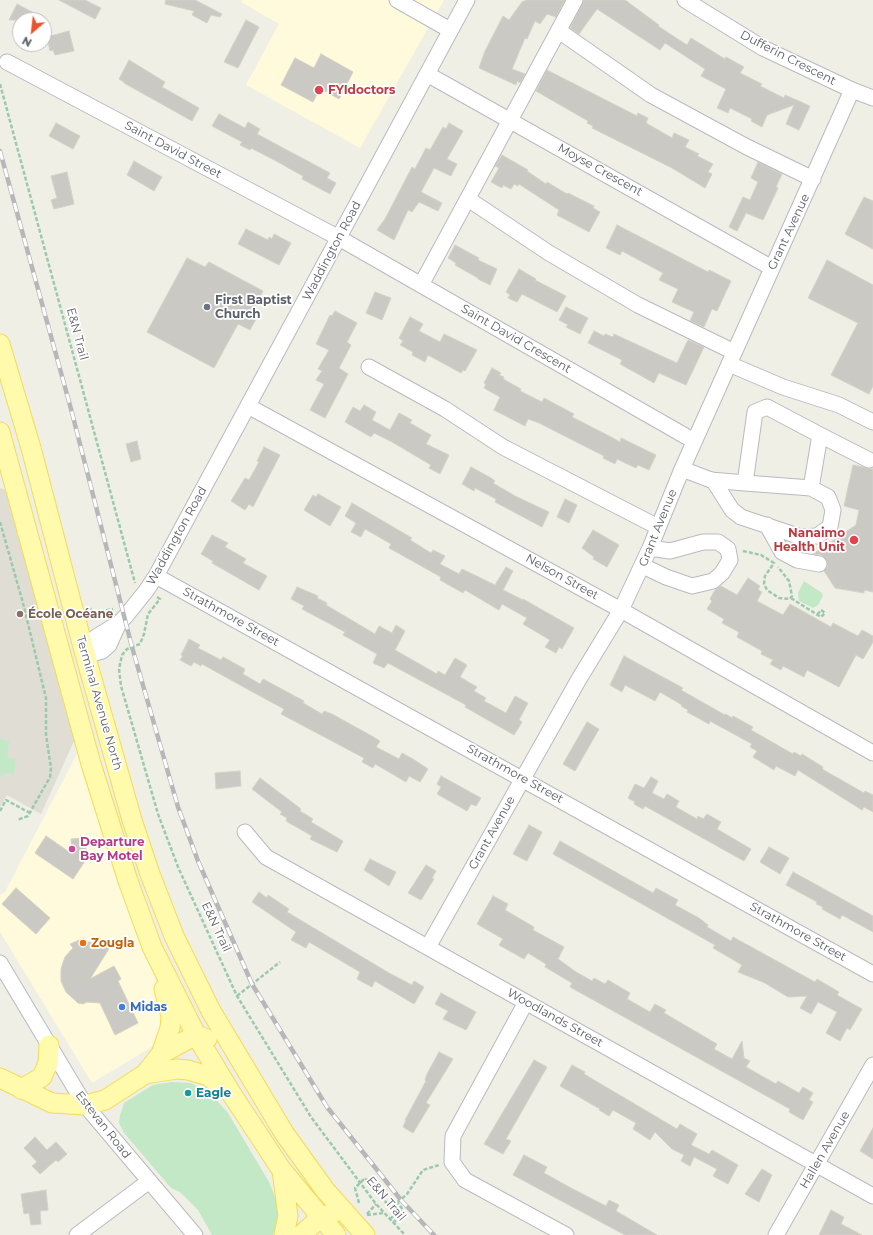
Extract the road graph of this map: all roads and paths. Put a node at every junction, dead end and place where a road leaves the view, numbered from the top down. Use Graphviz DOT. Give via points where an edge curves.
graph roads {
  1 [pos="397,0"];
  2 [pos="467,0"];
  3 [pos="575,0"];
  4 [pos="685,0"];
  5 [pos="450,30"];
  6 [pos="558,31"];
  7 [pos="6,62"];
  8 [pos="427,74"];
  9 [pos="0,84"];
  10 [pos="852,90"];
  11 [pos="873,98"];
  12 [pos="510,120"];
  13 [pos="813,179"];
  14 [pos="468,199"];
  15 [pos="339,238"];
  16 [pos="772,268"];
  17 [pos="421,286"];
  18 [pos="0,344"];
  19 [pos="732,358"];
  20 [pos="369,366"];
  21 [pos="248,406"];
  22 [pos="873,422"];
  23 [pos="0,432"];
  24 [pos="820,435"];
  25 [pos="694,441"];
  26 [pos="869,460"];
  27 [pos="682,469"];
  28 [pos="713,480"];
  29 [pos="745,483"];
  30 [pos="811,488"];
  31 [pos="0,522"];
  32 [pos="766,525"];
  33 [pos="658,527"];
  34 [pos="28,532"];
  35 [pos="650,548"];
  36 [pos="728,548"];
  37 [pos="774,563"];
  38 [pos="819,564"];
  39 [pos="642,566"];
  40 [pos="156,576"];
  41 [pos="138,587"];
  42 [pos="791,598"];
  43 [pos="160,599"];
  44 [pos="87,603"];
  45 [pos="118,606"];
  46 [pos="621,610"];
  47 [pos="817,615"];
  48 [pos="84,651"];
  49 [pos="873,753"];
  50 [pos="523,779"];
  51 [pos="0,811"];
  52 [pos="30,813"];
  53 [pos="17,820"];
  54 [pos="111,828"];
  55 [pos="245,832"];
  56 [pos="152,947"];
  57 [pos="428,947"];
  58 [pos="280,962"];
  59 [pos="0,963"];
  60 [pos="873,974"];
  61 [pos="237,996"];
  62 [pos="526,1002"];
  63 [pos="196,1035"];
  64 [pos="48,1045"];
  65 [pos="232,1049"];
  66 [pos="161,1054"];
  67 [pos="873,1065"];
  68 [pos="145,1074"];
  69 [pos="0,1078"];
  70 [pos="21,1089"];
  71 [pos="231,1093"];
  72 [pos="85,1105"];
  73 [pos="452,1162"];
  74 [pos="817,1164"];
  75 [pos="281,1169"];
  76 [pos="148,1182"];
  77 [pos="359,1182"];
  78 [pos="873,1196"];
  79 [pos="398,1203"];
  80 [pos="376,1204"];
  81 [pos="393,1207"];
  82 [pos="351,1208"];
  83 [pos="362,1211"];
  84 [pos="384,1213"];
  85 [pos="365,1216"];
  86 [pos="390,1219"];
  87 [pos="393,1222"];
  88 [pos="328,1229"];
  89 [pos="77,1235"];
  90 [pos="195,1235"];
  91 [pos="284,1235"];
  92 [pos="301,1235"];
  93 [pos="365,1235"];
  94 [pos="405,1235"];
  95 [pos="566,1235"];
  96 [pos="776,1235"];
  1 -- 5 [label="street"];
  2 -- 5 [label="street, Waddington Road"];
  3 -- 6 [label="street"];
  4 -- 10 [label="street, Dufferin Crescent" via="762,48"];
  5 -- 8 [label="street, Waddington Road"];
  6 -- 12 [label="street"];
  6 -- 13 [label="street" via="651,95"];
  7 -- 15 [label="street, Saint David Street"];
  8 -- 12 [label="street, Moyse Crescent"];
  8 -- 15 [label="street, Waddington Road"];
  9 -- 41 [label="path, E&N Trail" via="131,574 135,586"];
  10 -- 11 [label="street, Dufferin Crescent"];
  10 -- 13 [label="street, Grant Avenue"];
  12 -- 14 [label="street"];
  12 -- 16 [label="street, Moyse Crescent"];
  13 -- 16 [label="street, Grant Avenue"];
  14 -- 17 [label="street"];
  14 -- 19 [label="street" via="549,252"];
  15 -- 17 [label="street, Saint David Crescent"];
  15 -- 21 [label="street, Waddington Road"];
  16 -- 19 [label="street, Grant Avenue"];
  17 -- 25 [label="street, Saint David Crescent"];
  18 -- 48 [label="main road, Terminal Avenue North"];
  19 -- 22 [label="street" via="783,387 839,405"];
  19 -- 25 [label="street, Grant Avenue"];
  20 -- 33 [label="street" via="445,409 503,447"];
  21 -- 40 [label="street, Waddington Road"];
  21 -- 46 [label="street, Nelson Street"];
  23 -- 34 [label="main road, Terminal Avenue North"];
  24 -- 26 [label="street"];
  24 -- 29 [label="street" via="767,407 755,412"];
  24 -- 30 [label="street"];
  25 -- 27 [label="street, Grant Avenue"];
  27 -- 28 [label="street"];
  27 -- 33 [label="street, Grant Avenue"];
  28 -- 29 [label="street"];
  28 -- 32 [label="street" via="732,510 741,517"];
  29 -- 30 [label="street"];
  30 -- 32 [label="street" via="828,497 833,510 830,527 818,536 801,537"];
  31 -- 52 [label="path" via="46,698 46,735 51,773"];
  32 -- 38 [label="street" via="782,552 797,560"];
  33 -- 35 [label="street, Grant Avenue"];
  34 -- 48 [label="main road" via="48,564 65,631 73,645"];
  34 -- 54 [label="main road, Terminal Avenue North" via="61,660"];
  35 -- 36 [label="street" via="670,551 703,542 718,542"];
  35 -- 39 [label="street, Grant Avenue"];
  36 -- 37 [label="path" via="761,555"];
  36 -- 39 [label="street" via="730,560 722,573 713,581 692,586"];
  37 -- 42 [label="path" via="789,581"];
  37 -- 42 [label="path" via="765,576 764,584 767,590 779,598"];
  39 -- 46 [label="street, Grant Avenue"];
  40 -- 48 [label="street, Waddington Road" via="119,623 96,637"];
  40 -- 50 [label="street, Strathmore Street"];
  42 -- 47 [label="path"];
  43 -- 61 [label="path, E&N Trail" via="148,614 140,644 127,649 122,655 119,669 121,686 158,814 178,867"];
  44 -- 45 [label="path" via="92,611 98,612"];
  46 -- 49 [label="street, Nelson Street"];
  46 -- 50 [label="street, Grant Avenue"];
  48 -- 54 [label="main road" via="78,667 80,682 102,761"];
  48 -- 65 [label="main road, Terminal Avenue North" via="150,874 174,936"];
  50 -- 57 [label="street, Grant Avenue"];
  50 -- 60 [label="street, Strathmore Street"];
  51 -- 52 [label="path" via="6,800"];
  52 -- 53 [label="path"];
  54 -- 56 [label="main road, Terminal Avenue North"];
  55 -- 57 [label="street, Woodlands Street" via="266,857"];
  56 -- 63 [label="main road, Terminal Avenue North"];
  56 -- 66 [label="main road" via="171,1016 168,1037"];
  57 -- 62 [label="street, Woodlands Street"];
  58 -- 61 [label="path"];
  59 -- 64 [label="street, Estevan Road"];
  61 -- 77 [label="path, E&N Trail" via="311,1117"];
  62 -- 73 [label="street" via="453,1136"];
  62 -- 74 [label="street, Woodlands Street"];
  63 -- 65 [label="main road"];
  63 -- 66 [label="main road"];
  63 -- 71 [label="main road, Terminal Avenue North"];
  64 -- 70 [label="main road" via="48,1063 42,1077"];
  64 -- 72 [label="street, Estevan Road"];
  65 -- 82 [label="main road, Terminal Avenue North" via="284,1133"];
  66 -- 68 [label="main road"];
  67 -- 74 [label="street, Hallen Avenue"];
  68 -- 71 [label="main road" via="177,1069 188,1070 208,1076"];
  68 -- 72 [label="main road" via="105,1100"];
  69 -- 70 [label="main road"];
  70 -- 72 [label="main road" via="52,1103"];
  71 -- 75 [label="main road, Terminal Avenue North"];
  72 -- 76 [label="street, Estevan Road"];
  73 -- 79 [label="path" via="424,1170 413,1188"];
  73 -- 95 [label="street" via="465,1180"];
  74 -- 78 [label="street, Woodlands Street"];
  74 -- 96 [label="street, Hallen Avenue"];
  75 -- 88 [label="main road, Terminal Avenue North"];
  75 -- 91 [label="main road" via="288,1216"];
  76 -- 89 [label="street"];
  76 -- 90 [label="street, Estevan Road"];
  77 -- 80 [label="path, E&N Trail"];
  77 -- 81 [label="path" via="365,1178 391,1208"];
  77 -- 82 [label="path" via="355,1188"];
  79 -- 81 [label="path"];
  79 -- 87 [label="path" via="402,1214"];
  80 -- 84 [label="path, E&N Trail"];
  80 -- 85 [label="path"];
  81 -- 86 [label="path" via="398,1212"];
  82 -- 88 [label="main road"];
  82 -- 93 [label="main road, Terminal Avenue North"];
  83 -- 85 [label="path"];
  84 -- 85 [label="path"];
  84 -- 86 [label="path, E&N Trail"];
  86 -- 87 [label="path, E&N Trail"];
  87 -- 94 [label="path, E&N Trail"];
  88 -- 92 [label="main road"];
}
